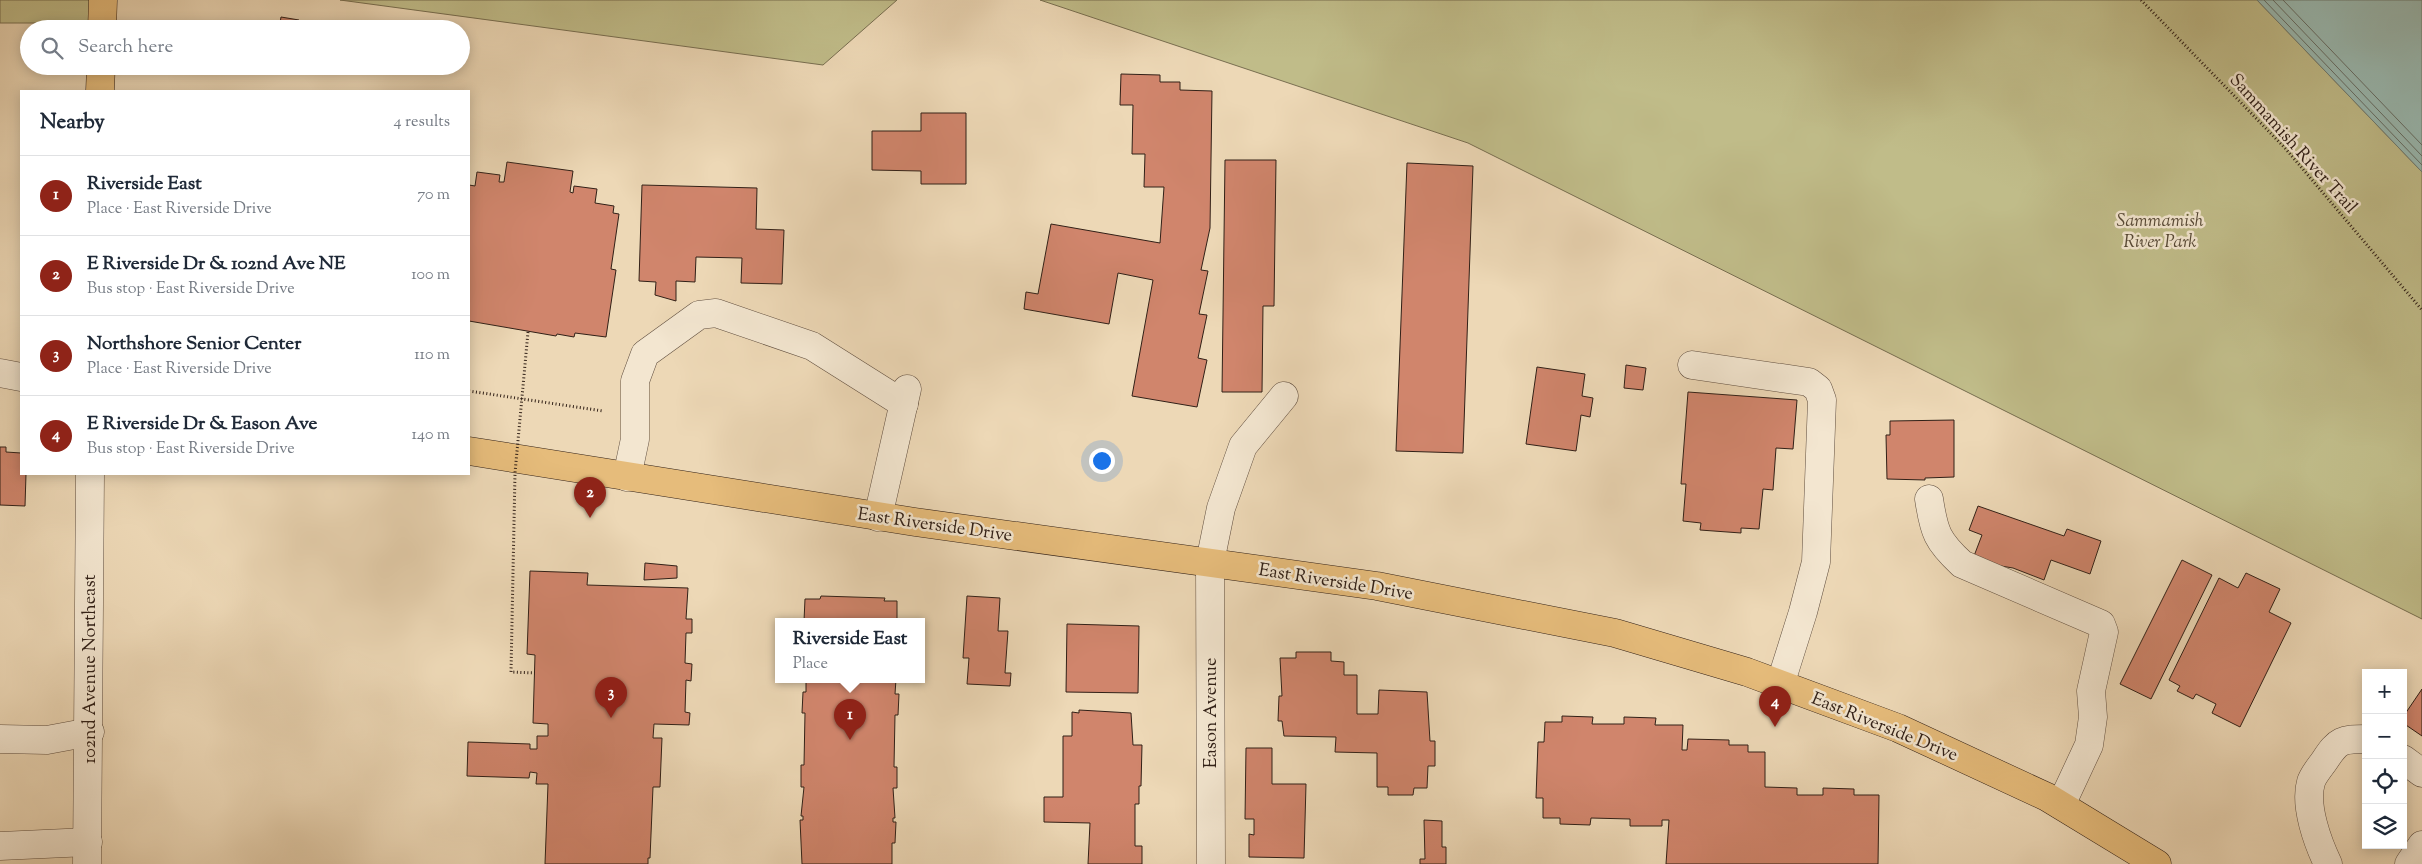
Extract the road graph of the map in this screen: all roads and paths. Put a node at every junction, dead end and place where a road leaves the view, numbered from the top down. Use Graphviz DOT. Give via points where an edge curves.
graph roads {
  1 [pos="103,0"];
  2 [pos="2141,0"];
  3 [pos="102,20"];
  4 [pos="101,75"];
  5 [pos="100,90"];
  6 [pos="2422,310"];
  7 [pos="528,332"];
  8 [pos="1692,365"];
  9 [pos="0,373"];
  10 [pos="20,377"];
  11 [pos="470,391"];
  12 [pos="1284,396"];
  13 [pos="636,416"];
  14 [pos="470,451"];
  15 [pos="90,475"];
  16 [pos="627,477"];
  17 [pos="1929,499"];
  18 [pos="878,516"];
  19 [pos="1210,562"];
  20 [pos="535,674"];
  21 [pos="1780,684"];
  22 [pos="90,732"];
  23 [pos="0,739"];
  24 [pos="2362,739"];
  25 [pos="2407,762"];
  26 [pos="2422,773"];
  27 [pos="2061,805"];
  28 [pos="0,846"];
  29 [pos="2422,846"];
  30 [pos="87,853"];
  31 [pos="1210,864"];
  32 [pos="2157,864"];
  33 [pos="2328,864"];
  34 [pos="2409,864"];
  1 -- 3 [label="main road"];
  2 -- 6 [label="path, Sammamish River Trail" via="2285,148"];
  4 -- 5 [label="main road"];
  7 -- 20 [label="path, bridge" via="515,473 511,672"];
  8 -- 21 [label="street" via="1810,382 1818,389 1822,400 1816,562"];
  9 -- 10 [label="street"];
  11 -- 13 [label="path"];
  12 -- 19 [label="street, Eason Avenue" via="1243,446 1221,508"];
  13 -- 16 [label="street"];
  13 -- 18 [label="street" via="635,380 645,354 699,315 716,314 812,346 906,397"];
  14 -- 16 [label="main road, East Riverside Drive"];
  15 -- 22 [label="street, 102nd Avenue Northeast"];
  16 -- 18 [label="main road, East Riverside Drive"];
  17 -- 27 [label="street" via="1934,530 1946,550 1962,564 2101,624 2104,632 2091,691 2093,717 2089,745"];
  18 -- 19 [label="main road, East Riverside Drive"];
  19 -- 21 [label="main road, East Riverside Drive" via="1377,586 1615,633"];
  19 -- 31 [label="street, Eason Avenue"];
  21 -- 27 [label="main road, East Riverside Drive" via="1898,728"];
  22 -- 23 [label="street" via="48,740"];
  22 -- 30 [label="street, 102nd Avenue Northeast"];
  24 -- 33 [label="street" via="2346,739 2335,745 2311,781 2312,819"];
  25 -- 26 [label="street"];
  27 -- 32 [label="main road, East Riverside Drive"];
  28 -- 30 [label="street"];
  29 -- 34 [label="street"];
}
